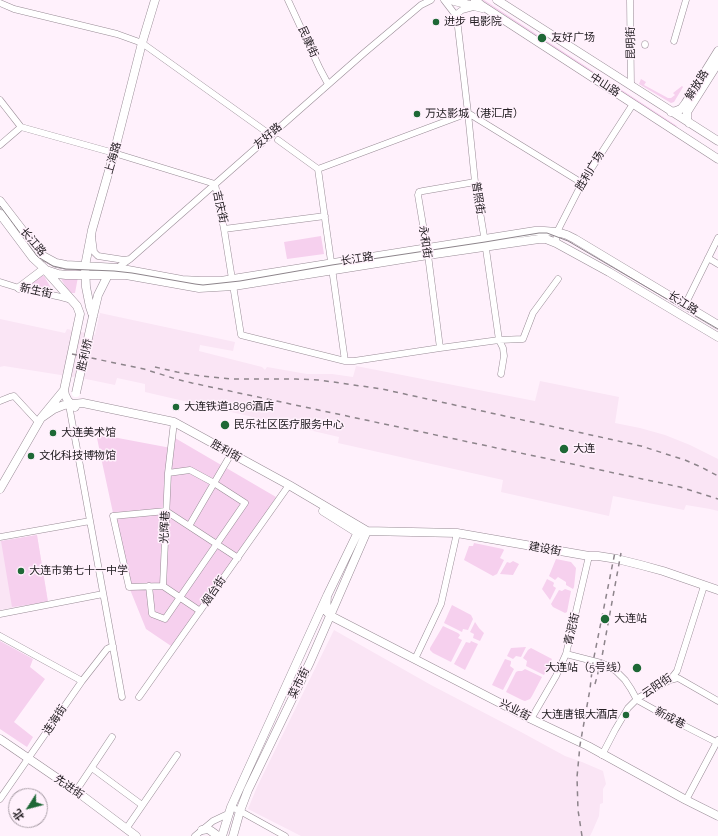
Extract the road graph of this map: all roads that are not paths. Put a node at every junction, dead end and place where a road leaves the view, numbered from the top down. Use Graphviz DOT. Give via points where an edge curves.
graph roads {
  1 [pos="154,0"];
  2 [pos="288,0"];
  3 [pos="431,0"];
  4 [pos="444,0"];
  5 [pos="450,0"];
  6 [pos="475,0"];
  7 [pos="630,0"];
  8 [pos="686,0"];
  9 [pos="499,1"];
  10 [pos="422,3"];
  11 [pos="0,4"];
  12 [pos="482,7"];
  13 [pos="492,12"];
  14 [pos="457,19"];
  15 [pos="674,41"];
  16 [pos="142,43"];
  17 [pos="717,58"];
  18 [pos="328,84"];
  19 [pos="631,86"];
  20 [pos="0,100"];
  21 [pos="633,104"];
  22 [pos="671,112"];
  23 [pos="468,113"];
  24 [pos="689,123"];
  25 [pos="21,127"];
  26 [pos="265,131"];
  27 [pos="278,140"];
  28 [pos="718,141"];
  29 [pos="0,146"];
  30 [pos="114,153"];
  31 [pos="718,159"];
  32 [pos="318,169"];
  33 [pos="475,182"];
  34 [pos="582,183"];
  35 [pos="215,184"];
  36 [pos="0,201"];
  37 [pos="0,214"];
  38 [pos="325,216"];
  39 [pos="224,229"];
  40 [pos="92,230"];
  41 [pos="557,232"];
  42 [pos="718,238"];
  43 [pos="485,243"];
  44 [pos="556,243"];
  45 [pos="427,252"];
  46 [pos="708,258"];
  47 [pos="130,259"];
  48 [pos="718,264"];
  49 [pos="85,266"];
  50 [pos="332,267"];
  51 [pos="117,268"];
  52 [pos="45,270"];
  53 [pos="85,275"];
  54 [pos="108,275"];
  55 [pos="558,279"];
  56 [pos="0,282"];
  57 [pos="233,283"];
  58 [pos="86,287"];
  59 [pos="19,288"];
  60 [pos="62,289"];
  61 [pos="72,300"];
  62 [pos="685,305"];
  63 [pos="93,316"];
  64 [pos="718,325"];
  65 [pos="718,337"];
  66 [pos="499,340"];
  67 [pos="440,348"];
  68 [pos="345,361"];
  69 [pos="501,374"];
  70 [pos="64,390"];
  71 [pos="0,401"];
  72 [pos="83,403"];
  73 [pos="70,405"];
  74 [pos="40,420"];
  75 [pos="174,424"];
  76 [pos="230,456"];
  77 [pos="168,473"];
  78 [pos="214,483"];
  79 [pos="288,487"];
  80 [pos="0,488"];
  81 [pos="166,511"];
  82 [pos="90,521"];
  83 [pos="189,526"];
  84 [pos="362,531"];
  85 [pos="458,534"];
  86 [pos="0,537"];
  87 [pos="216,544"];
  88 [pos="589,556"];
  89 [pos="238,558"];
  90 [pos="149,586"];
  91 [pos="163,586"];
  92 [pos="704,586"];
  93 [pos="718,590"];
  94 [pos="104,594"];
  95 [pos="327,596"];
  96 [pos="180,597"];
  97 [pos="200,611"];
  98 [pos="0,614"];
  99 [pos="331,616"];
  100 [pos="0,636"];
  101 [pos="113,646"];
  102 [pos="566,654"];
  103 [pos="415,658"];
  104 [pos="670,680"];
  105 [pos="82,681"];
  106 [pos="122,697"];
  107 [pos="138,699"];
  108 [pos="637,700"];
  109 [pos="718,701"];
  110 [pos="531,719"];
  111 [pos="112,737"];
  112 [pos="0,739"];
  113 [pos="718,742"];
  114 [pos="602,754"];
  115 [pos="177,755"];
  116 [pos="28,758"];
  117 [pos="92,768"];
  118 [pos="76,791"];
  119 [pos="0,799"];
  120 [pos="686,800"];
  121 [pos="142,805"];
  122 [pos="229,810"];
  123 [pos="240,811"];
  124 [pos="718,816"];
  125 [pos="126,829"];
  126 [pos="202,830"];
  127 [pos="136,836"];
  128 [pos="195,836"];
  129 [pos="218,836"];
  130 [pos="222,836"];
  131 [pos="233,836"];
  132 [pos="285,836"];
  1 -- 16 [label="main road, 上海路"];
  2 -- 18 [label="street, 民康街"];
  3 -- 10 [label="street, 友好路"];
  4 -- 14 [label="street"];
  5 -- 12 [label="main road"];
  6 -- 13 [label="main road"];
  7 -- 19 [label="street, 昆明街"];
  8 -- 15 [label="street"];
  9 -- 19 [label="main road, 中山路"];
  10 -- 18 [label="street, 友好路"];
  11 -- 16 [label="street" via="117,34"];
  12 -- 13 [label="main road"];
  12 -- 14 [label="street" via="462,10 458,13"];
  13 -- 21 [label="main road, 中山路"];
  14 -- 23 [label="street, 普照街"];
  16 -- 26 [label="street"];
  16 -- 30 [label="main road, 上海路"];
  17 -- 22 [label="main road, 解放路" via="681,109"];
  17 -- 24 [label="main road, 解放路" via="687,112"];
  18 -- 35 [label="street, 友好路"];
  19 -- 22 [label="main road, 中山路"];
  20 -- 25 [label="street"];
  21 -- 31 [label="main road, 中山路"];
  21 -- 34 [label="street, 胜利广场"];
  22 -- 24 [label="main road, 中山路"];
  23 -- 32 [label="street"];
  23 -- 33 [label="street, 普照街"];
  23 -- 34 [label="street"];
  24 -- 28 [label="main road, 中山路"];
  25 -- 29 [label="street"];
  25 -- 30 [label="street, 吉庆街"];
  27 -- 32 [label="street"];
  30 -- 35 [label="street, 吉庆街"];
  30 -- 40 [label="main road, 上海路"];
  32 -- 38 [label="street"];
  33 -- 43 [label="street, 普照街"];
  33 -- 45 [label="street, 永和街" via="419,192"];
  34 -- 41 [label="street, 胜利广场"];
  35 -- 39 [label="street, 吉庆街"];
  35 -- 47 [label="street, 友好路"];
  36 -- 49 [label="main road, 长江路" via="43,256 60,264"];
  37 -- 52 [label="main road, 长江路"];
  38 -- 39 [label="street"];
  38 -- 50 [label="street"];
  39 -- 57 [label="street, 吉庆街"];
  40 -- 47 [label="street" via="94,252 98,256"];
  40 -- 49 [label="main road, 上海路"];
  41 -- 43 [label="main road, 长江路" via="535,231"];
  41 -- 44 [label="street, 胜利广场"];
  41 -- 62 [label="main road, 长江路" via="575,239"];
  42 -- 46 [label="street"];
  43 -- 44 [label="main road, 长江路" via="539,239"];
  43 -- 45 [label="main road, 长江路"];
  43 -- 66 [label="street, 普照街"];
  44 -- 65 [label="main road, 长江路"];
  45 -- 50 [label="main road, 长江路"];
  45 -- 67 [label="street, 永和街"];
  46 -- 48 [label="street"];
  46 -- 62 [label="street"];
  47 -- 51 [label="street, 友好路"];
  49 -- 51 [label="main road, 长江路"];
  49 -- 53 [label="main road, 上海路"];
  50 -- 57 [label="main road, 长江路"];
  50 -- 68 [label="street"];
  51 -- 54 [label="main road"];
  51 -- 57 [label="main road, 长江路" via="194,281"];
  52 -- 53 [label="main road, 长江路" via="58,274"];
  52 -- 59 [label="main road"];
  52 -- 60 [label="main road"];
  53 -- 54 [label="main road, 长江路"];
  53 -- 58 [label="main road, 上海路"];
  54 -- 57 [label="main road, 长江路" via="126,275 200,288"];
  54 -- 63 [label="main road, 胜利桥" via="98,295"];
  55 -- 66 [label="street" via="533,313 523,339"];
  56 -- 59 [label="street, 新生街"];
  57 -- 68 [label="street, 吉庆街" via="241,334"];
  58 -- 60 [label="main road" via="80,298 69,295"];
  58 -- 63 [label="main road, 上海路"];
  59 -- 61 [label="street, 新生街"];
  60 -- 61 [label="main road"];
  61 -- 70 [label="main road, 胜利桥" via="80,314"];
  62 -- 64 [label="main road, 长江路"];
  63 -- 72 [label="main road, 胜利桥, bridge" via="76,393 77,399"];
  66 -- 67 [label="street"];
  66 -- 69 [label="street, 普照街" via="504,356"];
  67 -- 68 [label="street"];
  70 -- 73 [label="main road"];
  70 -- 74 [label="main road"];
  71 -- 74 [label="street" via="14,396"];
  72 -- 73 [label="main road, 胜利街"];
  72 -- 75 [label="main road, 胜利街"];
  73 -- 74 [label="main road" via="54,409"];
  73 -- 75 [label="main road, 胜利街"];
  73 -- 82 [label="street"];
  74 -- 80 [label="main road"];
  75 -- 76 [label="main road, 胜利街"];
  75 -- 77 [label="street, 光辉巷"];
  76 -- 78 [label="street"];
  76 -- 79 [label="main road, 胜利街"];
  77 -- 78 [label="street" via="190,470"];
  77 -- 81 [label="street, 光辉巷"];
  78 -- 83 [label="street"];
  78 -- 87 [label="street" via="245,503"];
  79 -- 84 [label="main road, 胜利街"];
  79 -- 89 [label="street, 烟台街"];
  81 -- 83 [label="street"];
  81 -- 90 [label="street" via="113,516 129,587"];
  81 -- 91 [label="street, 光辉巷"];
  82 -- 86 [label="street"];
  82 -- 94 [label="street"];
  83 -- 87 [label="street"];
  84 -- 85 [label="main road, 建设街"];
  84 -- 95 [label="main road"];
  84 -- 99 [label="main road, 菜市街"];
  85 -- 88 [label="main road, 建设街"];
  85 -- 103 [label="street" via="441,604"];
  87 -- 89 [label="street"];
  87 -- 96 [label="street"];
  88 -- 92 [label="main road, 建设街" via="641,565"];
  88 -- 102 [label="street, 青泥街"];
  89 -- 97 [label="street, 烟台街"];
  90 -- 91 [label="street"];
  90 -- 96 [label="street" via="152,614 165,619"];
  91 -- 96 [label="street"];
  92 -- 93 [label="main road, 建设街"];
  92 -- 104 [label="street, 云阳街" via="677,671"];
  94 -- 98 [label="street"];
  94 -- 101 [label="street"];
  95 -- 99 [label="main road" via="326,611"];
  95 -- 122 [label="main road"];
  96 -- 97 [label="street"];
  97 -- 107 [label="street, 烟台街"];
  99 -- 103 [label="main road, 兴业街"];
  99 -- 123 [label="main road, 菜市街"];
  100 -- 105 [label="street"];
  101 -- 105 [label="street, 连海街" via="106,648"];
  101 -- 106 [label="street"];
  102 -- 108 [label="street" via="601,663 616,671 632,689"];
  102 -- 110 [label="street, 青泥街"];
  103 -- 110 [label="main road, 兴业街"];
  104 -- 108 [label="street, 云阳街"];
  104 -- 109 [label="street" via="678,678"];
  105 -- 116 [label="street, 连海街"];
  108 -- 113 [label="street, 新成巷"];
  108 -- 114 [label="street, 云阳街" via="628,708"];
  110 -- 114 [label="main road, 兴业街"];
  111 -- 117 [label="street"];
  112 -- 116 [label="main road, 先进街"];
  113 -- 120 [label="street"];
  114 -- 120 [label="main road, 兴业街"];
  115 -- 121 [label="street"];
  116 -- 118 [label="main road, 先进街"];
  116 -- 119 [label="street, 连海街"];
  117 -- 118 [label="street"];
  117 -- 121 [label="street"];
  118 -- 125 [label="main road, 先进街"];
  120 -- 124 [label="main road, 兴业街"];
  121 -- 125 [label="street"];
  122 -- 123 [label="street"];
  122 -- 126 [label="street"];
  122 -- 130 [label="main road"];
  123 -- 131 [label="main road, 菜市街"];
  123 -- 132 [label="street"];
  125 -- 127 [label="main road, 先进街"];
  126 -- 128 [label="street"];
  126 -- 129 [label="main road" via="211,831"];
}
